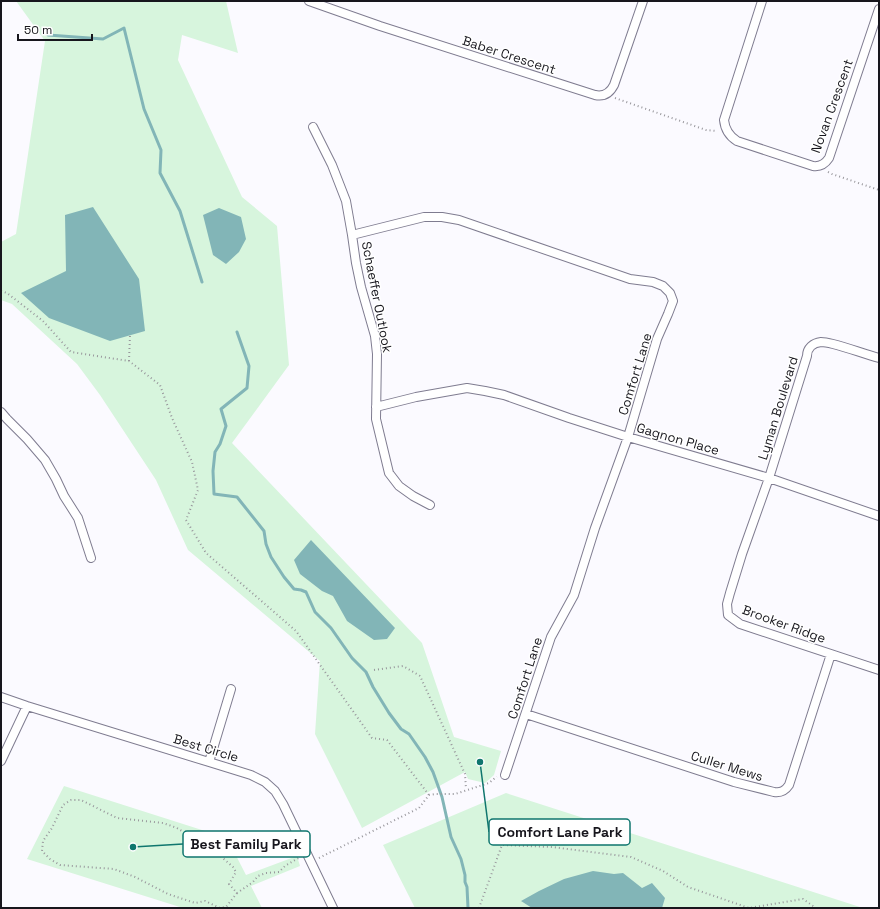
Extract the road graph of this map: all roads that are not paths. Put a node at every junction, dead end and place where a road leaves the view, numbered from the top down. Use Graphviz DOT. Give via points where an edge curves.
graph roads {
  1 [pos="309,1"];
  2 [pos="643,1"];
  3 [pos="762,1"];
  4 [pos="879,9"];
  5 [pos="313,127"];
  6 [pos="352,235"];
  7 [pos="879,358"];
  8 [pos="376,407"];
  9 [pos="1,412"];
  10 [pos="4,422"];
  11 [pos="628,437"];
  12 [pos="770,478"];
  13 [pos="430,505"];
  14 [pos="879,516"];
  15 [pos="91,558"];
  16 [pos="831,654"];
  17 [pos="879,670"];
  18 [pos="231,689"];
  19 [pos="1,697"];
  20 [pos="27,706"];
  21 [pos="526,714"];
  22 [pos="1,761"];
  23 [pos="209,762"];
  24 [pos="505,775"];
  25 [pos="333,908"];
  1 -- 2 [label="street, Baber Crescent" via="595,96 604,95 614,85"];
  3 -- 4 [label="street, Novan Crescent" via="724,120 727,131 737,141 812,166 825,163 829,158"];
  5 -- 6 [label="street, Schaeffer Outlook" via="346,201"];
  6 -- 8 [label="street, Schaeffer Outlook" via="360,287 375,336"];
  6 -- 11 [label="street, Comfort Lane" via="424,217 448,218 630,278 663,286 672,300 657,339"];
  7 -- 12 [label="street, Lyman Boulevard" via="823,342 810,347"];
  8 -- 11 [label="street, Gagnon Place" via="467,388 485,390"];
  8 -- 13 [label="street, Schaeffer Outlook" via="376,420 389,473 399,486"];
  9 -- 10 [label="street"];
  10 -- 15 [label="street" via="27,439 45,460 78,518"];
  11 -- 12 [label="street, Gagnon Place"];
  11 -- 21 [label="street, Comfort Lane" via="574,595 551,637"];
  12 -- 14 [label="street, Gagnon Place"];
  12 -- 16 [label="street, Brooker Ridge" via="730,593 728,615 740,624"];
  16 -- 17 [label="street, Brooker Ridge"];
  16 -- 21 [label="street, Culler Mews" via="789,785 780,793 734,782"];
  18 -- 23 [label="street"];
  19 -- 20 [label="street, Best Circle"];
  20 -- 22 [label="street"];
  20 -- 23 [label="street, Best Circle"];
  21 -- 24 [label="street, Comfort Lane"];
  23 -- 25 [label="street, Best Circle" via="251,775 275,791"];
}
